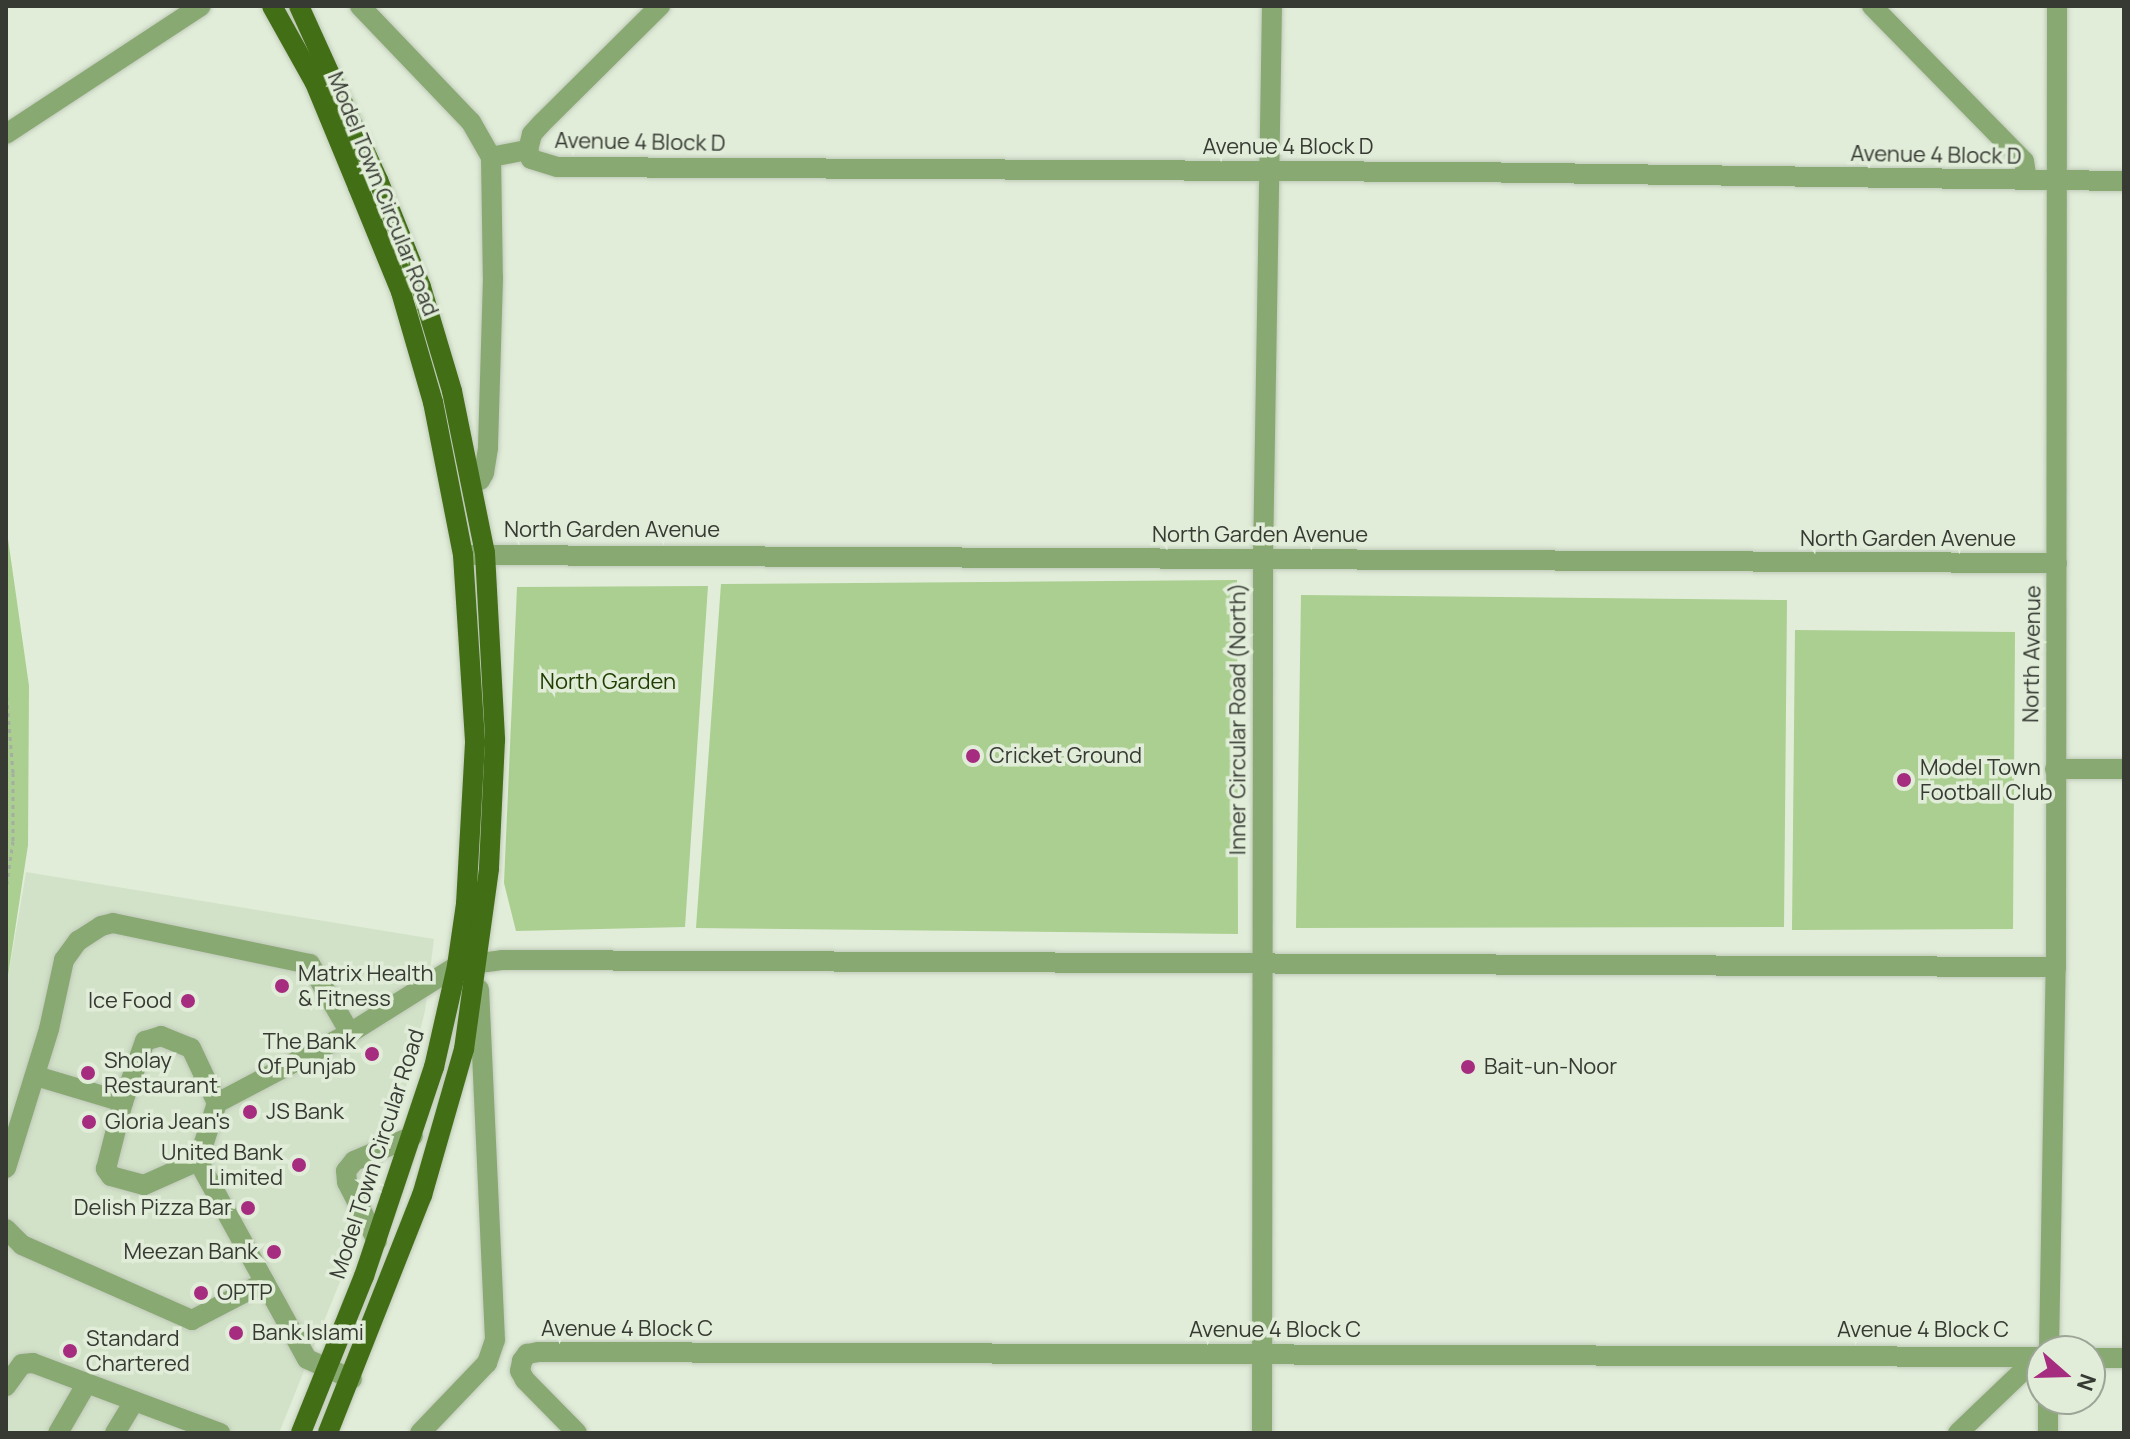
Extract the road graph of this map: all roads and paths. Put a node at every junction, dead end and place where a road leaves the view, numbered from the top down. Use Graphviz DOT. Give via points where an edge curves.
graph roads {
  1 [pos="201,6"];
  2 [pos="272,6"];
  3 [pos="299,6"];
  4 [pos="360,6"];
  5 [pos="660,6"];
  6 [pos="1272,6"];
  7 [pos="1872,6"];
  8 [pos="2057,6"];
  9 [pos="6,134"];
  10 [pos="528,150"];
  11 [pos="491,157"];
  12 [pos="1270,171"];
  13 [pos="2027,180"];
  14 [pos="2055,181"];
  15 [pos="2124,181"];
  16 [pos="472,482"];
  17 [pos="485,553"];
  18 [pos="463,555"];
  19 [pos="1263,559"];
  20 [pos="2057,563"];
  21 [pos="6,689"];
  22 [pos="2055,769"];
  23 [pos="2124,769"];
  24 [pos="6,890"];
  25 [pos="479,961"];
  26 [pos="1262,964"];
  27 [pos="457,966"];
  28 [pos="2056,967"];
  29 [pos="350,1033"];
  30 [pos="36,1076"];
  31 [pos="123,1102"];
  32 [pos="217,1103"];
  33 [pos="413,1136"];
  34 [pos="198,1161"];
  35 [pos="6,1168"];
  36 [pos="6,1229"];
  37 [pos="377,1241"];
  38 [pos="265,1282"];
  39 [pos="2042,1335"];
  40 [pos="493,1353"];
  41 [pos="1261,1354"];
  42 [pos="2026,1355"];
  43 [pos="522,1361"];
  44 [pos="2026,1368"];
  45 [pos="329,1369"];
  46 [pos="352,1379"];
  47 [pos="87,1383"];
  48 [pos="6,1386"];
  49 [pos="134,1401"];
  50 [pos="179,1426"];
  51 [pos="58,1433"];
  52 [pos="115,1433"];
  53 [pos="220,1433"];
  54 [pos="301,1433"];
  55 [pos="328,1433"];
  56 [pos="420,1433"];
  57 [pos="577,1433"];
  58 [pos="1262,1433"];
  59 [pos="1958,1433"];
  1 -- 9 [label="street"];
  2 -- 18 [label="main road, Model Town Circular Road" via="315,83 401,292 433,402"];
  3 -- 16 [label="main road, Model Town Circular Road" via="421,287"];
  4 -- 11 [label="street" via="471,122"];
  5 -- 10 [label="street" via="541,124"];
  6 -- 12 [label="street, Inner Circular Road (North)"];
  7 -- 13 [label="street" via="2024,161"];
  8 -- 14 [label="street, North Avenue"];
  10 -- 11 [label="street"];
  10 -- 12 [label="street, Avenue 4 Block D" via="531,159 557,167"];
  11 -- 16 [label="street" via="488,448 484,473"];
  12 -- 13 [label="street, Avenue 4 Block D"];
  12 -- 19 [label="street, Inner Circular Road (North)"];
  13 -- 14 [label="street, Avenue 4 Block D"];
  14 -- 15 [label="street, Avenue 4 Block D"];
  14 -- 20 [label="street, North Avenue"];
  16 -- 17 [label="main road, Model Town Circular Road"];
  17 -- 18 [label="street, North Garden Avenue"];
  17 -- 19 [label="street, North Garden Avenue"];
  17 -- 25 [label="main road, Model Town Circular Road" via="495,740"];
  18 -- 27 [label="main road, Model Town Circular Road" via="475,743"];
  19 -- 20 [label="street, North Garden Avenue"];
  19 -- 26 [label="street, Inner Circular Road (North)"];
  20 -- 22 [label="street, North Avenue"];
  21 -- 24 [label="path" via="13,773 13,841"];
  22 -- 23 [label="street"];
  22 -- 28 [label="street, North Avenue"];
  25 -- 26 [label="street"];
  25 -- 27 [label="street"];
  25 -- 40 [label="street"];
  25 -- 46 [label="main road, Model Town Circular Road" via="448,1110 422,1195"];
  26 -- 28 [label="street"];
  26 -- 41 [label="street, Inner Circular Road (North)"];
  27 -- 29 [label="street"];
  27 -- 33 [label="main road, Model Town Circular Road"];
  28 -- 39 [label="street, North Avenue"];
  29 -- 30 [label="street" via="310,964 113,923 78,941 64,960"];
  29 -- 32 [label="street"];
  30 -- 31 [label="street"];
  30 -- 35 [label="street"];
  31 -- 32 [label="street" via="140,1047 161,1036 191,1048"];
  31 -- 34 [label="street" via="105,1161 111,1176 144,1185"];
  32 -- 34 [label="street"];
  33 -- 37 [label="main road, Model Town Circular Road"];
  33 -- 37 [label="street" via="337,1168"];
  34 -- 38 [label="street"];
  36 -- 38 [label="street" via="22,1245 192,1320"];
  37 -- 45 [label="main road, Model Town Circular Road"];
  38 -- 45 [label="street" via="307,1359"];
  40 -- 43 [label="street"];
  40 -- 56 [label="street"];
  41 -- 42 [label="street, Avenue 4 Block C"];
  41 -- 43 [label="street, Avenue 4 Block C" via="538,1352"];
  41 -- 58 [label="street, Inner Circular Road (North)"];
  43 -- 57 [label="street" via="525,1380"];
  44 -- 59 [label="street"];
  45 -- 46 [label="street"];
  45 -- 54 [label="main road, Model Town Circular Road"];
  46 -- 55 [label="main road, Model Town Circular Road"];
  47 -- 48 [label="street" via="28,1362 16,1369"];
  47 -- 49 [label="street"];
  47 -- 51 [label="street"];
  49 -- 50 [label="street"];
  49 -- 52 [label="street"];
  50 -- 53 [label="street"];
}
